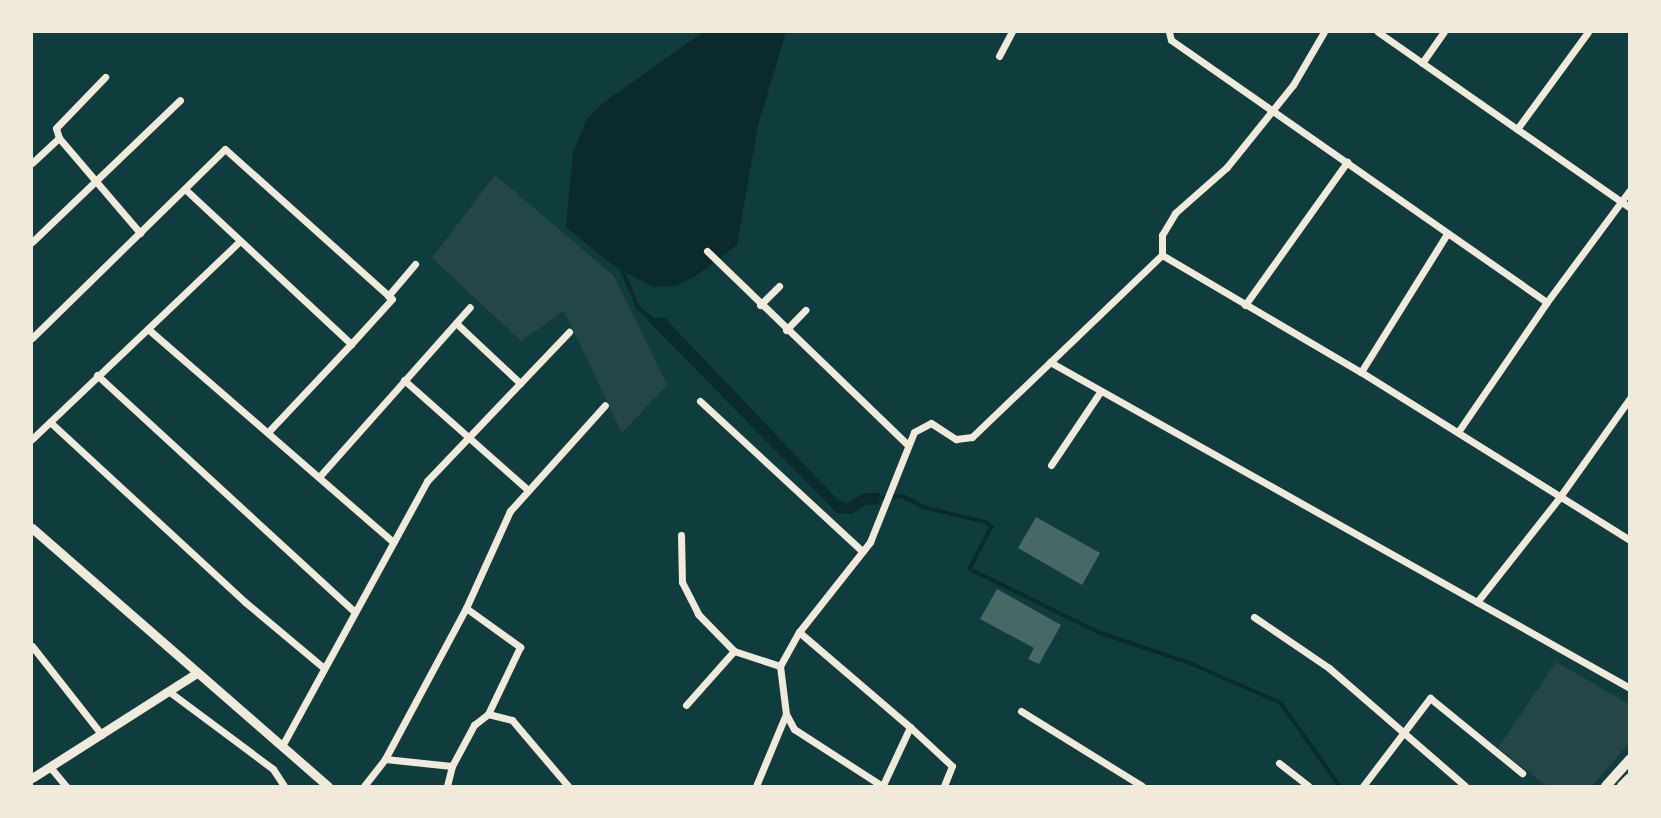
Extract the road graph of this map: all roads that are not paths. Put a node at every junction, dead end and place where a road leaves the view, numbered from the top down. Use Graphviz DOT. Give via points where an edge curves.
graph roads {
  1 [pos="1012,32"];
  2 [pos="1168,32"];
  3 [pos="1324,32"];
  4 [pos="1378,32"];
  5 [pos="1444,32"];
  6 [pos="1588,32"];
  7 [pos="999,56"];
  8 [pos="1422,62"];
  9 [pos="105,77"];
  10 [pos="180,100"];
  11 [pos="1270,111"];
  12 [pos="1517,129"];
  13 [pos="59,138"];
  14 [pos="1347,162"];
  15 [pos="32,163"];
  16 [pos="96,182"];
  17 [pos="186,190"];
  18 [pos="1629,190"];
  19 [pos="1622,202"];
  20 [pos="1629,208"];
  21 [pos="139,233"];
  22 [pos="1447,234"];
  23 [pos="240,241"];
  24 [pos="32,242"];
  25 [pos="707,251"];
  26 [pos="1162,255"];
  27 [pos="415,264"];
  28 [pos="779,286"];
  29 [pos="388,296"];
  30 [pos="1548,302"];
  31 [pos="760,305"];
  32 [pos="1245,305"];
  33 [pos="470,307"];
  34 [pos="805,310"];
  35 [pos="456,323"];
  36 [pos="148,329"];
  37 [pos="786,330"];
  38 [pos="569,332"];
  39 [pos="32,338"];
  40 [pos="351,344"];
  41 [pos="1050,362"];
  42 [pos="1361,372"];
  43 [pos="97,375"];
  44 [pos="404,380"];
  45 [pos="520,383"];
  46 [pos="1100,392"];
  47 [pos="1629,398"];
  48 [pos="700,401"];
  49 [pos="605,405"];
  50 [pos="50,422"];
  51 [pos="268,432"];
  52 [pos="1458,432"];
  53 [pos="468,437"];
  54 [pos="32,439"];
  55 [pos="907,444"];
  56 [pos="1051,465"];
  57 [pos="319,477"];
  58 [pos="528,491"];
  59 [pos="1559,498"];
  60 [pos="32,528"];
  61 [pos="681,535"];
  62 [pos="1629,540"];
  63 [pos="393,542"];
  64 [pos="862,551"];
  65 [pos="1476,602"];
  66 [pos="466,608"];
  67 [pos="355,612"];
  68 [pos="1254,617"];
  69 [pos="799,632"];
  70 [pos="32,646"];
  71 [pos="734,651"];
  72 [pos="780,666"];
  73 [pos="324,668"];
  74 [pos="195,674"];
  75 [pos="1629,688"];
  76 [pos="171,693"];
  77 [pos="686,705"];
  78 [pos="1021,711"];
  79 [pos="488,714"];
  80 [pos="786,714"];
  81 [pos="910,727"];
  82 [pos="102,735"];
  83 [pos="1403,735"];
  84 [pos="282,746"];
  85 [pos="385,759"];
  86 [pos="1629,759"];
  87 [pos="1279,763"];
  88 [pos="452,766"];
  89 [pos="50,767"];
  90 [pos="1522,773"];
  91 [pos="32,778"];
  92 [pos="1629,778"];
  93 [pos="450,785"];
  94 [pos="883,785"];
  95 [pos="66,786"];
  96 [pos="284,786"];
  97 [pos="328,786"];
  98 [pos="364,786"];
  99 [pos="568,786"];
  100 [pos="756,786"];
  101 [pos="944,786"];
  102 [pos="1142,786"];
  103 [pos="1308,786"];
  104 [pos="1363,786"];
  105 [pos="1465,786"];
  106 [pos="1606,786"];
  107 [pos="1622,786"];
  1 -- 7 [label="street"];
  2 -- 11 [label="street" via="1171,40"];
  3 -- 11 [label="street" via="1293,85"];
  4 -- 8 [label="street"];
  5 -- 8 [label="street"];
  6 -- 12 [label="street"];
  8 -- 12 [label="street"];
  9 -- 13 [label="street" via="56,128"];
  10 -- 16 [label="street"];
  11 -- 14 [label="street"];
  11 -- 26 [label="street" via="1227,167 1175,213 1162,234"];
  12 -- 19 [label="street"];
  13 -- 15 [label="street"];
  13 -- 16 [label="street"];
  14 -- 22 [label="street"];
  14 -- 32 [label="street"];
  16 -- 21 [label="street"];
  16 -- 24 [label="street"];
  17 -- 21 [label="street"];
  17 -- 23 [label="street"];
  17 -- 29 [label="street" via="225,149"];
  18 -- 19 [label="street"];
  19 -- 20 [label="street"];
  19 -- 30 [label="street"];
  21 -- 39 [label="street"];
  22 -- 30 [label="street"];
  22 -- 42 [label="street"];
  23 -- 36 [label="street"];
  23 -- 40 [label="street"];
  25 -- 31 [label="street"];
  26 -- 32 [label="street"];
  26 -- 41 [label="street"];
  27 -- 29 [label="street"];
  28 -- 31 [label="street"];
  29 -- 40 [label="street" via="392,299"];
  30 -- 52 [label="street"];
  31 -- 37 [label="street"];
  32 -- 42 [label="street"];
  33 -- 35 [label="street"];
  34 -- 37 [label="street"];
  35 -- 44 [label="street"];
  35 -- 45 [label="street"];
  36 -- 43 [label="street"];
  36 -- 51 [label="street"];
  37 -- 55 [label="street"];
  38 -- 45 [label="street"];
  40 -- 51 [label="street"];
  41 -- 46 [label="street"];
  41 -- 55 [label="street" via="972,437 956,439 931,423 918,427"];
  42 -- 52 [label="street"];
  43 -- 50 [label="street"];
  43 -- 67 [label="street"];
  44 -- 53 [label="street"];
  44 -- 57 [label="street"];
  45 -- 53 [label="street"];
  46 -- 56 [label="street"];
  46 -- 65 [label="street"];
  47 -- 59 [label="street"];
  48 -- 64 [label="street"];
  49 -- 58 [label="street"];
  50 -- 54 [label="street"];
  50 -- 73 [label="street" via="245,602"];
  51 -- 57 [label="street"];
  52 -- 59 [label="street"];
  53 -- 58 [label="street"];
  53 -- 63 [label="street" via="427,481"];
  55 -- 64 [label="street"];
  57 -- 63 [label="street"];
  58 -- 66 [label="street" via="510,511"];
  59 -- 62 [label="street"];
  59 -- 65 [label="street"];
  60 -- 74 [label="street"];
  61 -- 71 [label="street" via="682,582 698,614"];
  63 -- 67 [label="street"];
  64 -- 69 [label="street"];
  65 -- 75 [label="street"];
  66 -- 79 [label="street" via="520,647"];
  66 -- 85 [label="street"];
  67 -- 73 [label="street"];
  68 -- 83 [label="street" via="1329,668"];
  69 -- 72 [label="street"];
  69 -- 81 [label="street"];
  70 -- 82 [label="street"];
  71 -- 72 [label="street"];
  71 -- 77 [label="street"];
  72 -- 80 [label="street"];
  73 -- 84 [label="street"];
  74 -- 76 [label="street"];
  74 -- 84 [label="street"];
  76 -- 82 [label="street"];
  76 -- 96 [label="street" via="273,769"];
  78 -- 102 [label="street"];
  79 -- 88 [label="street" via="474,725"];
  79 -- 99 [label="street" via="512,720"];
  80 -- 94 [label="street" via="794,729"];
  80 -- 100 [label="street"];
  81 -- 94 [label="street"];
  81 -- 101 [label="street" via="952,766"];
  82 -- 89 [label="street"];
  83 -- 90 [label="street" via="1430,698"];
  83 -- 104 [label="street"];
  83 -- 105 [label="street"];
  84 -- 97 [label="street"];
  85 -- 88 [label="street"];
  85 -- 98 [label="street"];
  86 -- 106 [label="main road"];
  87 -- 103 [label="street"];
  88 -- 93 [label="street"];
  89 -- 91 [label="street"];
  89 -- 95 [label="street"];
  92 -- 107 [label="main road"];
}
